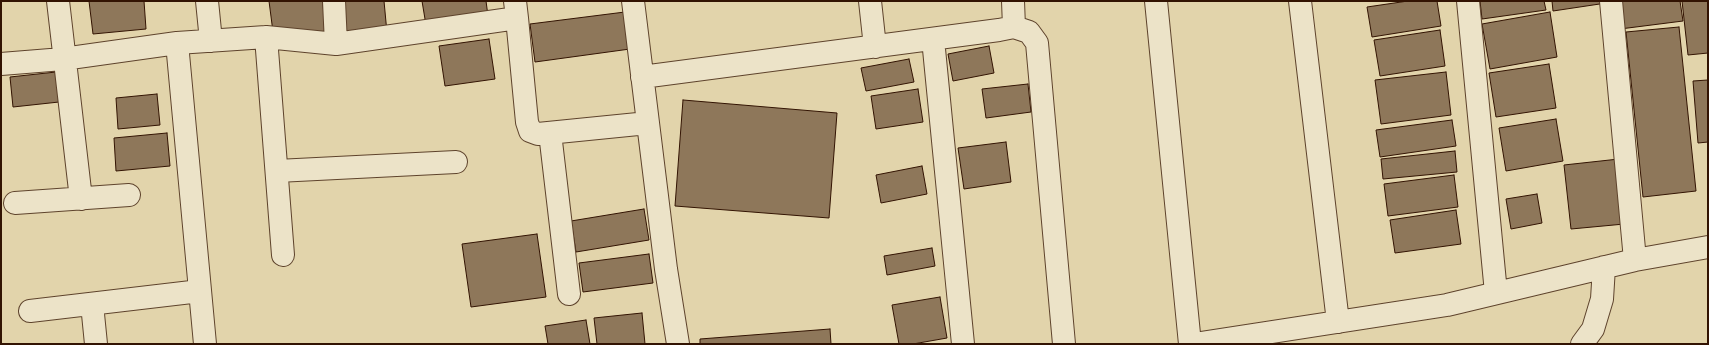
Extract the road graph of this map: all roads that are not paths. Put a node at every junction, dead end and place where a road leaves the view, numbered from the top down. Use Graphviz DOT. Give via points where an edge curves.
graph roads {
  1 [pos="58,1"];
  2 [pos="207,1"];
  3 [pos="334,1"];
  4 [pos="633,1"];
  5 [pos="870,1"];
  6 [pos="1013,1"];
  7 [pos="1156,1"];
  8 [pos="1300,1"];
  9 [pos="1468,1"];
  10 [pos="1611,1"];
  11 [pos="516,10"];
  12 [pos="1014,27"];
  13 [pos="266,37"];
  14 [pos="933,39"];
  15 [pos="211,41"];
  16 [pos="177,43"];
  17 [pos="336,44"];
  18 [pos="875,47"];
  19 [pos="63,59"];
  20 [pos="1,64"];
  21 [pos="642,77"];
  22 [pos="648,123"];
  23 [pos="550,133"];
  24 [pos="456,162"];
  25 [pos="277,171"];
  26 [pos="129,195"];
  27 [pos="81,199"];
  28 [pos="15,203"];
  29 [pos="1708,247"];
  30 [pos="283,255"];
  31 [pos="1635,260"];
  32 [pos="1604,268"];
  33 [pos="200,291"];
  34 [pos="1496,293"];
  35 [pos="569,294"];
  36 [pos="92,304"];
  37 [pos="30,311"];
  38 [pos="1338,322"];
  39 [pos="96,344"];
  40 [pos="205,344"];
  41 [pos="678,344"];
  42 [pos="963,344"];
  43 [pos="1064,344"];
  44 [pos="1190,344"];
  45 [pos="1194,344"];
  46 [pos="1582,344"];
  1 -- 19 [label="street"];
  2 -- 15 [label="street"];
  3 -- 17 [label="street"];
  4 -- 21 [label="street"];
  5 -- 18 [label="street"];
  6 -- 12 [label="street"];
  7 -- 44 [label="street"];
  8 -- 38 [label="street"];
  9 -- 34 [label="street"];
  10 -- 31 [label="street"];
  11 -- 17 [label="street"];
  11 -- 23 [label="street" via="527,122 530,132"];
  12 -- 14 [label="street"];
  12 -- 43 [label="street" via="1029,32 1037,43"];
  13 -- 15 [label="street"];
  13 -- 17 [label="street"];
  13 -- 25 [label="street"];
  14 -- 18 [label="street"];
  14 -- 42 [label="street"];
  15 -- 16 [label="street"];
  16 -- 19 [label="street"];
  16 -- 33 [label="street"];
  18 -- 21 [label="street"];
  19 -- 20 [label="street"];
  19 -- 27 [label="street"];
  21 -- 22 [label="street"];
  22 -- 23 [label="street"];
  22 -- 41 [label="street"];
  23 -- 35 [label="street"];
  24 -- 25 [label="street"];
  25 -- 30 [label="street"];
  26 -- 27 [label="street"];
  27 -- 28 [label="street"];
  29 -- 31 [label="street"];
  31 -- 32 [label="street"];
  32 -- 34 [label="street"];
  32 -- 46 [label="street" via="1602,299 1593,329"];
  33 -- 36 [label="street"];
  33 -- 40 [label="street"];
  34 -- 38 [label="street" via="1447,305"];
  36 -- 37 [label="street"];
  36 -- 39 [label="street"];
  38 -- 45 [label="street"];
}
